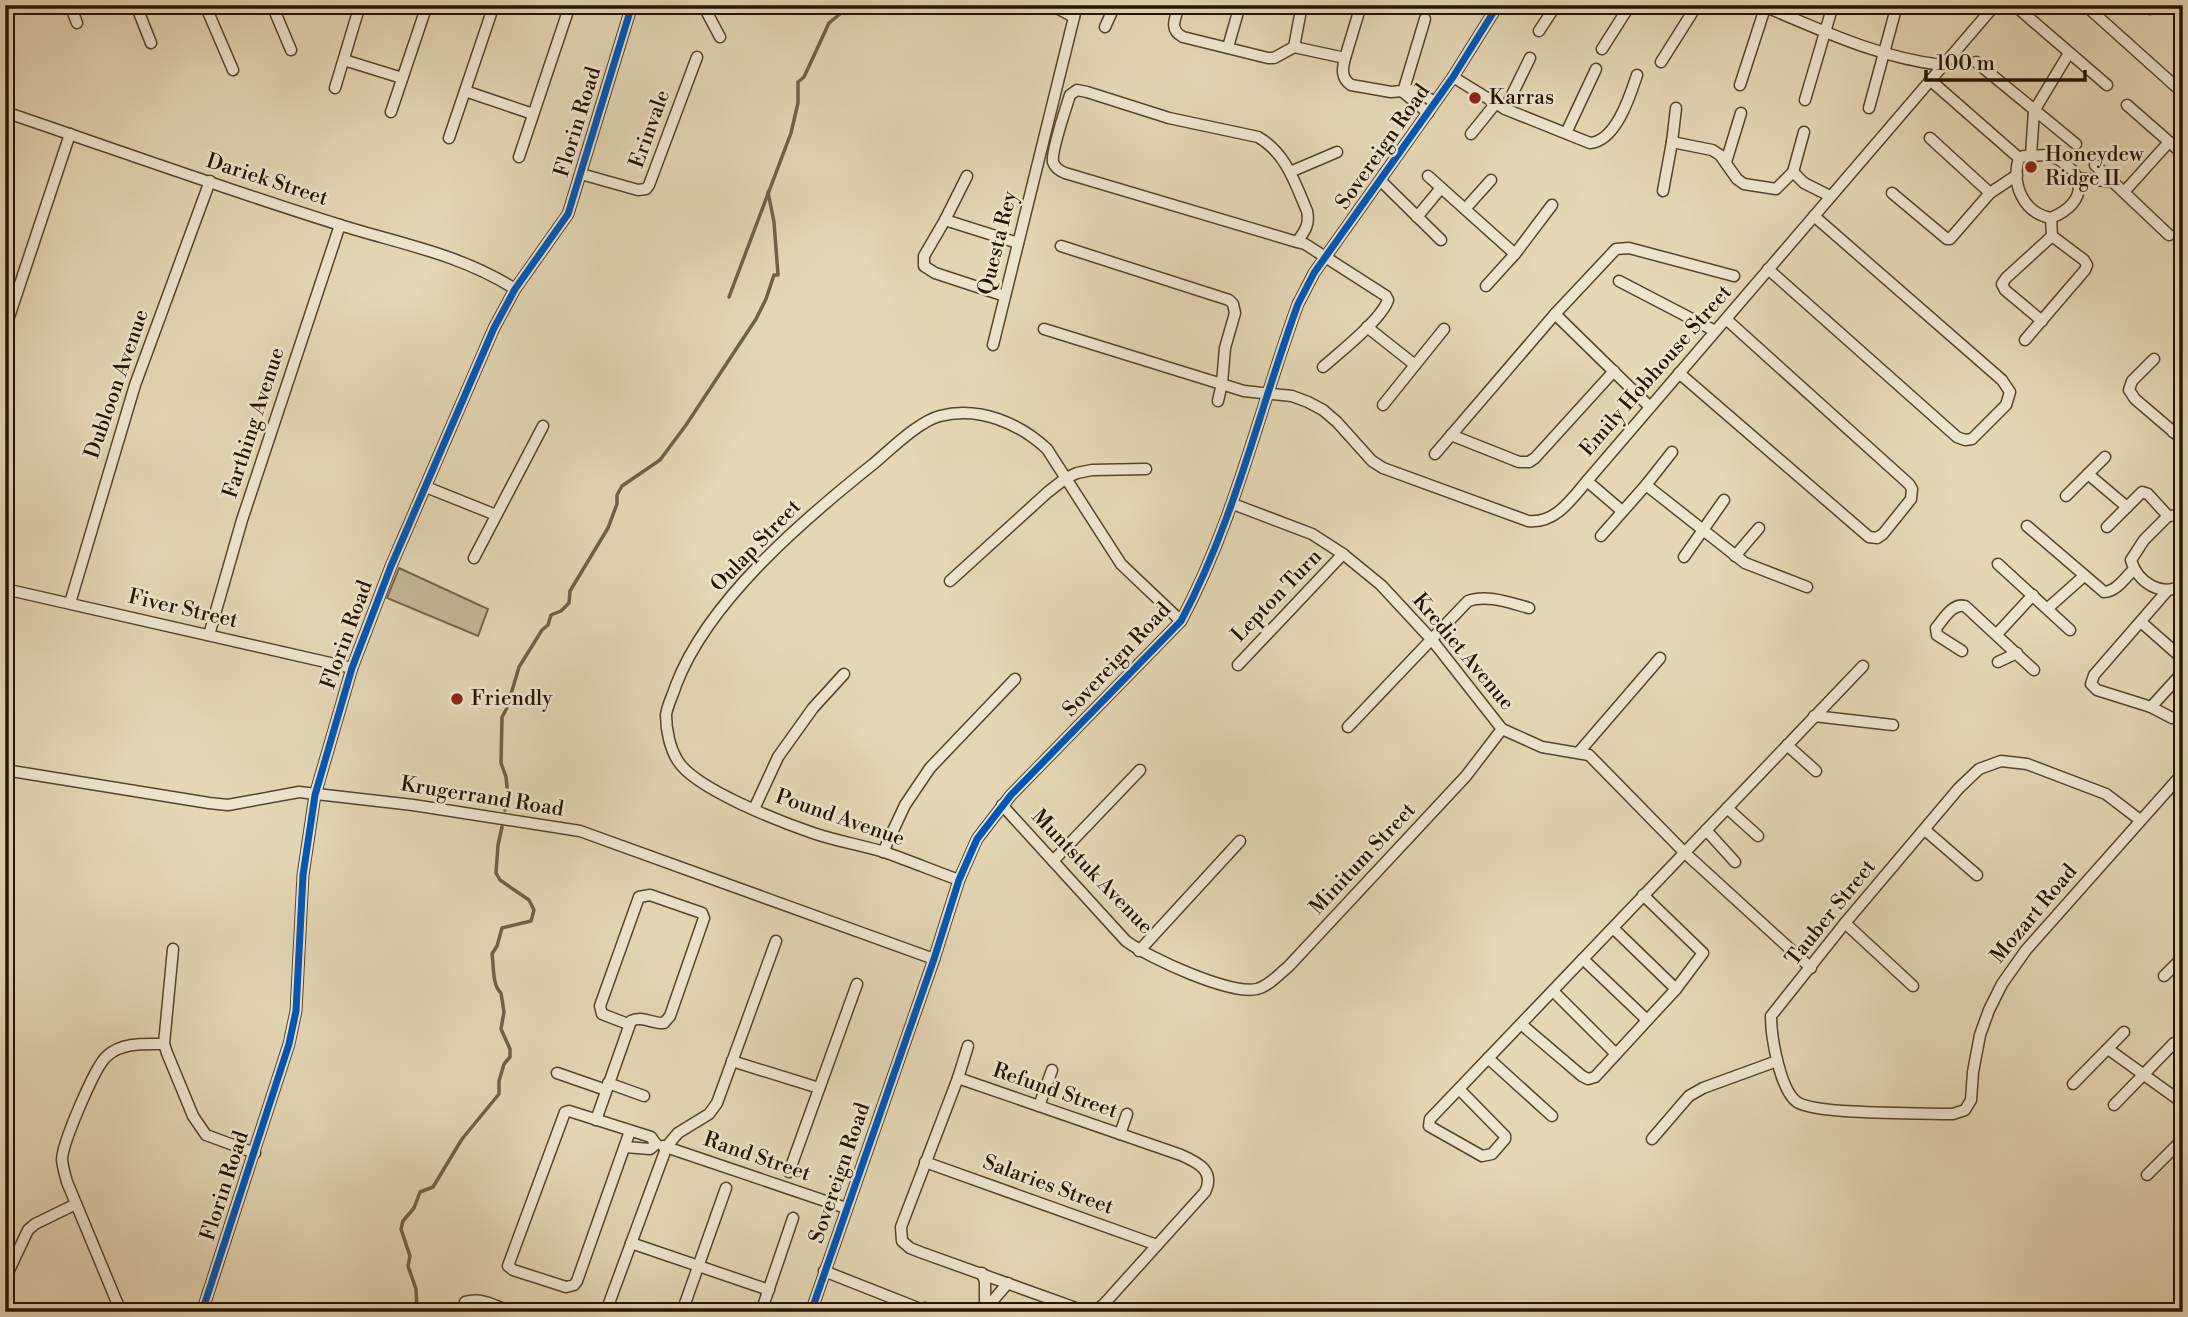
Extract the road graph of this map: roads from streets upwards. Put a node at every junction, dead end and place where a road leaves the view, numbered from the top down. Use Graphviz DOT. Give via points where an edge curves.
graph roads {
  1 [pos="71,5"];
  2 [pos="136,5"];
  3 [pos="205,5"];
  4 [pos="272,5"];
  5 [pos="360,5"];
  6 [pos="427,5"];
  7 [pos="494,5"];
  8 [pos="569,5"];
  9 [pos="632,5"];
  10 [pos="704,5"];
  11 [pos="1077,5"];
  12 [pos="1115,5"];
  13 [pos="1162,5"];
  14 [pos="1240,5"];
  15 [pos="1303,5"];
  16 [pos="1361,5"];
  17 [pos="1498,5"];
  18 [pos="1556,5"];
  19 [pos="1630,5"];
  20 [pos="1833,5"];
  21 [pos="1897,5"];
  22 [pos="1995,5"];
  23 [pos="2085,5"];
  24 [pos="1695,6"];
  25 [pos="1766,6"];
  26 [pos="1055,7"];
  27 [pos="1179,7"];
  28 [pos="2020,10"];
  29 [pos="1074,17"];
  30 [pos="1424,19"];
  31 [pos="77,23"];
  32 [pos="1105,27"];
  33 [pos="1539,31"];
  34 [pos="1826,34"];
  35 [pos="720,37"];
  36 [pos="151,43"];
  37 [pos="1228,47"];
  38 [pos="1294,47"];
  39 [pos="1602,49"];
  40 [pos="290,50"];
  41 [pos="1885,52"];
  42 [pos="2068,53"];
  43 [pos="697,57"];
  44 [pos="1345,58"];
  45 [pos="1530,58"];
  46 [pos="344,60"];
  47 [pos="1661,62"];
  48 [pos="1976,62"];
  49 [pos="1942,65"];
  50 [pos="1596,69"];
  51 [pos="233,70"];
  52 [pos="1637,75"];
  53 [pos="1453,77"];
  54 [pos="402,78"];
  55 [pos="1930,80"];
  56 [pos="1740,85"];
  57 [pos="2107,85"];
  58 [pos="335,88"];
  59 [pos="465,91"];
  60 [pos="1403,92"];
  61 [pos="2183,93"];
  62 [pos="1805,100"];
  63 [pos="1435,103"];
  64 [pos="2127,105"];
  65 [pos="1500,106"];
  66 [pos="1676,108"];
  67 [pos="1869,108"];
  68 [pos="2034,111"];
  69 [pos="5,112"];
  70 [pos="391,112"];
  71 [pos="1428,113"];
  72 [pos="1741,113"];
  73 [pos="533,114"];
  74 [pos="1566,132"];
  75 [pos="1804,132"];
  76 [pos="69,134"];
  77 [pos="1471,134"];
  78 [pos="449,138"];
  79 [pos="1930,138"];
  80 [pos="1672,142"];
  81 [pos="2169,142"];
  82 [pos="2076,144"];
  83 [pos="1337,152"];
  84 [pos="2183,154"];
  85 [pos="2031,155"];
  86 [pos="519,157"];
  87 [pos="2019,158"];
  88 [pos="1726,162"];
  89 [pos="2095,164"];
  90 [pos="1290,172"];
  91 [pos="1793,172"];
  92 [pos="581,174"];
  93 [pos="2017,175"];
  94 [pos="967,176"];
  95 [pos="1428,176"];
  96 [pos="2079,178"];
  97 [pos="1491,180"];
  98 [pos="210,181"];
  99 [pos="1381,181"];
  100 [pos="2114,182"];
  101 [pos="1441,188"];
  102 [pos="1663,191"];
  103 [pos="1990,192"];
  104 [pos="2124,192"];
  105 [pos="1892,193"];
  106 [pos="1830,196"];
  107 [pos="1552,205"];
  108 [pos="1465,209"];
  109 [pos="1814,216"];
  110 [pos="1417,217"];
  111 [pos="2051,218"];
  112 [pos="945,220"];
  113 [pos="340,225"];
  114 [pos="2169,235"];
  115 [pos="2052,236"];
  116 [pos="1441,240"];
  117 [pos="1297,242"];
  118 [pos="1018,243"];
  119 [pos="1060,246"];
  120 [pos="1515,254"];
  121 [pos="1327,256"];
  122 [pos="1768,270"];
  123 [pos="1734,276"];
  124 [pos="1619,281"];
  125 [pos="1486,286"];
  126 [pos="515,289"];
  127 [pos="1005,296"];
  128 [pos="1555,314"];
  129 [pos="1726,319"];
  130 [pos="2042,321"];
  131 [pos="1367,327"];
  132 [pos="5,329"];
  133 [pos="1044,329"];
  134 [pos="1444,329"];
  135 [pos="1715,331"];
  136 [pos="2025,340"];
  137 [pos="993,345"];
  138 [pos="2154,359"];
  139 [pos="1415,365"];
  140 [pos="1323,367"];
  141 [pos="1614,371"];
  142 [pos="1679,373"];
  143 [pos="1222,383"];
  144 [pos="1269,393"];
  145 [pos="1217,401"];
  146 [pos="1383,405"];
  147 [pos="1650,407"];
  148 [pos="2183,421"];
  149 [pos="543,426"];
  150 [pos="2173,432"];
  151 [pos="1451,435"];
  152 [pos="2183,440"];
  153 [pos="1672,452"];
  154 [pos="1434,454"];
  155 [pos="2105,457"];
  156 [pos="1146,469"];
  157 [pos="2088,474"];
  158 [pos="1066,478"];
  159 [pos="1587,481"];
  160 [pos="1646,485"];
  161 [pos="426,486"];
  162 [pos="2066,496"];
  163 [pos="1724,500"];
  164 [pos="1233,504"];
  165 [pos="2127,507"];
  166 [pos="1622,511"];
  167 [pos="496,515"];
  168 [pos="2183,515"];
  169 [pos="2168,516"];
  170 [pos="2027,526"];
  171 [pos="2107,527"];
  172 [pos="1759,528"];
  173 [pos="1702,532"];
  174 [pos="1601,536"];
  175 [pos="1343,554"];
  176 [pos="1735,556"];
  177 [pos="1684,557"];
  178 [pos="474,558"];
  179 [pos="1998,564"];
  180 [pos="2133,569"];
  181 [pos="2084,576"];
  182 [pos="950,581"];
  183 [pos="2183,584"];
  184 [pos="1807,587"];
  185 [pos="5,589"];
  186 [pos="2167,591"];
  187 [pos="2033,595"];
  188 [pos="70,603"];
  189 [pos="1529,608"];
  190 [pos="2048,608"];
  191 [pos="1181,621"];
  192 [pos="2141,622"];
  193 [pos="2070,630"];
  194 [pos="1997,634"];
  195 [pos="209,635"];
  196 [pos="1432,639"];
  197 [pos="1962,651"];
  198 [pos="2017,653"];
  199 [pos="1660,658"];
  200 [pos="2183,659"];
  201 [pos="1998,662"];
  202 [pos="1238,665"];
  203 [pos="1863,666"];
  204 [pos="352,668"];
  205 [pos="2035,670"];
  206 [pos="2183,672"];
  207 [pos="844,674"];
  208 [pos="1015,679"];
  209 [pos="2151,706"];
  210 [pos="1814,716"];
  211 [pos="2172,718"];
  212 [pos="1893,725"];
  213 [pos="1348,727"];
  214 [pos="1502,729"];
  215 [pos="1787,745"];
  216 [pos="1579,752"];
  217 [pos="678,762"];
  218 [pos="5,770"];
  219 [pos="1140,770"];
  220 [pos="1816,772"];
  221 [pos="2183,773"];
  222 [pos="315,795"];
  223 [pos="1002,805"];
  224 [pos="1727,808"];
  225 [pos="754,809"];
  226 [pos="2140,820"];
  227 [pos="1706,830"];
  228 [pos="1925,830"];
  229 [pos="1758,836"];
  230 [pos="1240,841"];
  231 [pos="883,852"];
  232 [pos="1685,853"];
  233 [pos="1054,862"];
  234 [pos="1735,862"];
  235 [pos="1977,875"];
  236 [pos="959,880"];
  237 [pos="1643,895"];
  238 [pos="1845,923"];
  239 [pos="1613,928"];
  240 [pos="776,941"];
  241 [pos="173,950"];
  242 [pos="1139,951"];
  243 [pos="2183,957"];
  244 [pos="934,959"];
  245 [pos="1583,959"];
  246 [pos="1811,968"];
  247 [pos="2164,976"];
  248 [pos="857,984"];
  249 [pos="1913,986"];
  250 [pos="1236,988"];
  251 [pos="1676,989"];
  252 [pos="1553,990"];
  253 [pos="1647,1020"];
  254 [pos="628,1024"];
  255 [pos="1521,1024"];
  256 [pos="2124,1032"];
  257 [pos="2174,1043"];
  258 [pos="164,1044"];
  259 [pos="968,1046"];
  260 [pos="2108,1049"];
  261 [pos="1616,1054"];
  262 [pos="1488,1058"];
  263 [pos="732,1061"];
  264 [pos="1777,1061"];
  265 [pos="1052,1070"];
  266 [pos="557,1073"];
  267 [pos="2144,1076"];
  268 [pos="958,1078"];
  269 [pos="2073,1084"];
  270 [pos="607,1087"];
  271 [pos="819,1088"];
  272 [pos="1459,1088"];
  273 [pos="644,1096"];
  274 [pos="2183,1103"];
  275 [pos="2114,1105"];
  276 [pos="1039,1106"];
  277 [pos="1968,1107"];
  278 [pos="1127,1114"];
  279 [pos="1552,1116"];
  280 [pos="596,1120"];
  281 [pos="630,1131"];
  282 [pos="1120,1134"];
  283 [pos="1652,1139"];
  284 [pos="2183,1139"];
  285 [pos="656,1144"];
  286 [pos="667,1146"];
  287 [pos="625,1147"];
  288 [pos="255,1153"];
  289 [pos="925,1162"];
  290 [pos="789,1172"];
  291 [pos="2147,1175"];
  292 [pos="726,1188"];
  293 [pos="76,1205"];
  294 [pos="846,1208"];
  295 [pos="793,1218"];
  296 [pos="631,1243"];
  297 [pos="1157,1245"];
  298 [pos="699,1266"];
  299 [pos="824,1271"];
  300 [pos="982,1273"];
  301 [pos="5,1279"];
  302 [pos="1008,1283"];
  303 [pos="769,1290"];
  304 [pos="465,1303"];
  305 [pos="608,1306"];
  306 [pos="925,1310"];
  307 [pos="984,1310"];
  308 [pos="121,1312"];
  309 [pos="202,1312"];
  310 [pos="511,1312"];
  311 [pos="682,1312"];
  312 [pos="761,1312"];
  313 [pos="811,1312"];
  314 [pos="942,1312"];
  315 [pos="1087,1312"];
  316 [pos="1094,1312"];
  1 -- 31 [label="street"];
  2 -- 36 [label="street"];
  3 -- 51 [label="street"];
  4 -- 40 [label="street"];
  5 -- 46 [label="street"];
  6 -- 54 [label="street"];
  7 -- 59 [label="street"];
  8 -- 73 [label="street"];
  9 -- 92 [label="street, Florin Road"];
  10 -- 35 [label="street"];
  11 -- 29 [label="street, Questa Rey"];
  12 -- 32 [label="street"];
  13 -- 27 [label="street"];
  14 -- 37 [label="street"];
  15 -- 38 [label="street"];
  16 -- 44 [label="street"];
  17 -- 53 [label="street, Sovereign Road"];
  18 -- 33 [label="street"];
  19 -- 39 [label="street"];
  20 -- 34 [label="street"];
  21 -- 41 [label="street"];
  22 -- 49 [label="street, Emily Hobhouse Street"];
  23 -- 61 [label="street"];
  24 -- 47 [label="street"];
  25 -- 34 [label="street"];
  25 -- 56 [label="street"];
  26 -- 29 [label="street"];
  27 -- 37 [label="street" via="1176,33"];
  28 -- 42 [label="street"];
  29 -- 118 [label="street, Questa Rey"];
  30 -- 60 [label="street"];
  34 -- 41 [label="street"];
  34 -- 62 [label="street"];
  37 -- 38 [label="street" via="1274,58"];
  38 -- 44 [label="street"];
  41 -- 49 [label="street"];
  41 -- 67 [label="street"];
  42 -- 57 [label="street"];
  42 -- 68 [label="street"];
  43 -- 92 [label="street, Erinvale" via="649,185 638,190"];
  44 -- 60 [label="street" via="1343,75 1351,85"];
  45 -- 65 [label="street"];
  46 -- 54 [label="street"];
  46 -- 58 [label="street"];
  48 -- 68 [label="street"];
  49 -- 55 [label="street, Emily Hobhouse Street"];
  50 -- 74 [label="street"];
  52 -- 74 [label="street" via="1622,115 1604,138 1590,143"];
  53 -- 63 [label="street, Sovereign Road"];
  53 -- 65 [label="street"];
  54 -- 70 [label="street"];
  55 -- 87 [label="street"];
  55 -- 106 [label="street, Emily Hobhouse Street"];
  59 -- 73 [label="street"];
  59 -- 78 [label="street"];
  60 -- 63 [label="street" via="1416,90"];
  60 -- 71 [label="street"];
  63 -- 71 [label="street, Sovereign Road"];
  64 -- 81 [label="street"];
  65 -- 74 [label="street"];
  65 -- 77 [label="street"];
  66 -- 80 [label="street"];
  68 -- 82 [label="street"];
  68 -- 85 [label="street"];
  69 -- 76 [label="street, Dariek Street"];
  71 -- 99 [label="street, Sovereign Road"];
  72 -- 88 [label="street"];
  73 -- 86 [label="street"];
  75 -- 91 [label="street"];
  76 -- 98 [label="street, Dariek Street"];
  76 -- 132 [label="street"];
  79 -- 103 [label="street"];
  80 -- 88 [label="street" via="1712,150"];
  80 -- 102 [label="street"];
  81 -- 84 [label="street"];
  81 -- 104 [label="street"];
  83 -- 90 [label="street"];
  85 -- 87 [label="street"];
  85 -- 96 [label="street" via="2059,158"];
  87 -- 93 [label="street"];
  88 -- 91 [label="street" via="1744,184 1771,189 1780,187"];
  89 -- 100 [label="street"];
  90 -- 117 [label="street" via="1309,220"];
  90 -- 117 [label="street" via="1282,156 1258,137 1169,118 1077,90 1070,95 1053,161 1065,173"];
  91 -- 106 [label="street"];
  92 -- 126 [label="street, Florin Road" via="568,214"];
  93 -- 103 [label="street"];
  93 -- 111 [label="street" via="2023,201 2041,217"];
  94 -- 112 [label="street"];
  95 -- 101 [label="street"];
  96 -- 100 [label="street"];
  96 -- 111 [label="street" via="2080,187 2070,206"];
  97 -- 108 [label="street"];
  98 -- 113 [label="street, Dariek Street"];
  98 -- 188 [label="street, Dubloon Avenue" via="135,385"];
  99 -- 110 [label="street"];
  99 -- 121 [label="street, Sovereign Road"];
  100 -- 104 [label="street"];
  101 -- 108 [label="street"];
  101 -- 110 [label="street"];
  103 -- 105 [label="street" via="1950,239"];
  104 -- 114 [label="street"];
  106 -- 109 [label="street, Emily Hobhouse Street"];
  107 -- 120 [label="street"];
  108 -- 120 [label="street"];
  109 -- 122 [label="street, Emily Hobhouse Street"];
  109 -- 122 [label="street" via="2002,380 2010,393 2006,405 1972,439 1957,437"];
  110 -- 116 [label="street"];
  111 -- 115 [label="street"];
  112 -- 118 [label="street"];
  112 -- 127 [label="street" via="924,256 924,265 935,274"];
  113 -- 126 [label="street, Dariek Street" via="465,261"];
  113 -- 195 [label="street, Farthing Avenue" via="242,520"];
  115 -- 130 [label="street" via="2087,265"];
  115 -- 130 [label="street" via="2002,284"];
  117 -- 121 [label="street"];
  118 -- 127 [label="street, Questa Rey"];
  119 -- 143 [label="street" via="1233,304"];
  120 -- 125 [label="street"];
  121 -- 131 [label="street" via="1388,300"];
  121 -- 144 [label="street, Sovereign Road" via="1298,304"];
  122 -- 129 [label="street, Emily Hobhouse Street"];
  123 -- 128 [label="street" via="1616,249"];
  124 -- 135 [label="street"];
  126 -- 161 [label="street, Florin Road"];
  127 -- 137 [label="street, Questa Rey"];
  128 -- 141 [label="street"];
  128 -- 151 [label="street"];
  129 -- 135 [label="street, Emily Hobhouse Street"];
  129 -- 142 [label="street" via="1909,484 1911,499 1884,534 1869,537"];
  130 -- 136 [label="street"];
  131 -- 139 [label="street"];
  131 -- 140 [label="street"];
  133 -- 143 [label="street, Emily Hobhouse Street"];
  134 -- 139 [label="street"];
  135 -- 142 [label="street, Emily Hobhouse Street"];
  138 -- 150 [label="street" via="2129,390"];
  139 -- 146 [label="street"];
  141 -- 147 [label="street"];
  141 -- 151 [label="street" via="1529,462"];
  142 -- 147 [label="street, Emily Hobhouse Street"];
  143 -- 144 [label="street, Emily Hobhouse Street"];
  143 -- 145 [label="street"];
  144 -- 159 [label="street, Emily Hobhouse Street" via="1292,396 1322,410 1383,468 1528,521 1549,519"];
  144 -- 164 [label="street, Sovereign Road"];
  147 -- 159 [label="street, Emily Hobhouse Street"];
  148 -- 150 [label="street"];
  149 -- 167 [label="street"];
  150 -- 152 [label="street"];
  151 -- 154 [label="street"];
  153 -- 160 [label="street"];
  155 -- 157 [label="street"];
  156 -- 158 [label="street" via="1092,470"];
  157 -- 162 [label="street"];
  157 -- 165 [label="street"];
  158 -- 182 [label="street"];
  158 -- 191 [label="street" via="1121,564"];
  158 -- 217 [label="street, Oulap Street" via="1047,449 1009,423 982,414 954,413 937,416 920,427 829,499 758,566 704,631 666,713 668,736"];
  159 -- 166 [label="street"];
  160 -- 166 [label="street"];
  160 -- 173 [label="street"];
  161 -- 167 [label="street"];
  161 -- 204 [label="street, Florin Road"];
  163 -- 173 [label="street"];
  164 -- 175 [label="street, Krediet Avenue" via="1312,534"];
  164 -- 191 [label="street, Sovereign Road"];
  165 -- 169 [label="street" via="2146,492"];
  165 -- 171 [label="street"];
  166 -- 174 [label="street"];
  167 -- 178 [label="street"];
  168 -- 169 [label="street"];
  169 -- 180 [label="street" via="2134,553"];
  170 -- 181 [label="street"];
  172 -- 176 [label="street"];
  173 -- 176 [label="street"];
  173 -- 177 [label="street"];
  175 -- 196 [label="street, Krediet Avenue" via="1381,585"];
  175 -- 202 [label="street, Lepton Turn"];
  176 -- 184 [label="street" via="1756,569"];
  179 -- 187 [label="street"];
  180 -- 181 [label="street" via="2110,592"];
  180 -- 186 [label="street" via="2154,588"];
  181 -- 190 [label="street"];
  183 -- 186 [label="street"];
  185 -- 188 [label="street, Fiver Street"];
  186 -- 192 [label="street"];
  187 -- 190 [label="street"];
  187 -- 194 [label="street"];
  188 -- 195 [label="street, Fiver Street"];
  189 -- 196 [label="street" via="1477,598 1468,601"];
  190 -- 193 [label="street"];
  191 -- 223 [label="street, Sovereign Road"];
  192 -- 200 [label="street"];
  192 -- 209 [label="street" via="2091,684"];
  194 -- 197 [label="street" via="1965,606 1954,607 1936,631"];
  194 -- 198 [label="street"];
  195 -- 204 [label="street, Fiver Street"];
  196 -- 213 [label="street"];
  196 -- 214 [label="street, Krediet Avenue"];
  198 -- 201 [label="street"];
  198 -- 205 [label="street"];
  199 -- 216 [label="street"];
  203 -- 210 [label="street"];
  204 -- 222 [label="street, Florin Road"];
  206 -- 209 [label="street"];
  207 -- 225 [label="street" via="778,758"];
  208 -- 231 [label="street" via="930,768 905,805"];
  209 -- 211 [label="street"];
  210 -- 212 [label="street"];
  210 -- 215 [label="street"];
  214 -- 216 [label="street, Krediet Avenue" via="1542,747"];
  214 -- 250 [label="street, Minitum Street" via="1466,776 1288,967 1263,987"];
  215 -- 220 [label="street"];
  215 -- 224 [label="street"];
  216 -- 232 [label="street, Krediet Avenue" via="1590,755"];
  217 -- 225 [label="street, Pound Avenue" via="698,781"];
  218 -- 222 [label="street, Krugerrand Road" via="228,805 292,793"];
  219 -- 233 [label="street"];
  221 -- 226 [label="street, Mozart Road"];
  222 -- 244 [label="street, Krugerrand Road" via="580,831"];
  222 -- 288 [label="street, Florin Road" via="303,875 296,1011"];
  223 -- 233 [label="street, Muntstuk Avenue"];
  223 -- 236 [label="street, Sovereign Road" via="977,839"];
  224 -- 227 [label="street"];
  224 -- 229 [label="street"];
  225 -- 231 [label="street, Pound Avenue" via="813,833"];
  226 -- 228 [label="street, Tauber Street" via="2106,794 2027,764 2001,761 1979,769"];
  226 -- 277 [label="street, Mozart Road" via="2026,950 2002,984 1980,1035"];
  227 -- 232 [label="street"];
  227 -- 234 [label="street"];
  228 -- 235 [label="street"];
  228 -- 238 [label="street, Tauber Street"];
  230 -- 242 [label="street"];
  231 -- 236 [label="street, Pound Avenue"];
  232 -- 237 [label="street"];
  232 -- 246 [label="street, Krediet Avenue"];
  233 -- 242 [label="street, Muntstuk Avenue"];
  236 -- 244 [label="street, Sovereign Road"];
  237 -- 239 [label="street"];
  237 -- 251 [label="street" via="1703,953"];
  238 -- 246 [label="street, Tauber Street"];
  238 -- 249 [label="street"];
  239 -- 245 [label="street"];
  239 -- 251 [label="street"];
  240 -- 263 [label="street"];
  241 -- 258 [label="street"];
  242 -- 250 [label="street, Muntstuk Avenue"];
  243 -- 247 [label="street"];
  244 -- 294 [label="street, Sovereign Road"];
  245 -- 252 [label="street"];
  245 -- 253 [label="street"];
  246 -- 264 [label="street, Tauber Street" via="1771,1016"];
  248 -- 271 [label="street"];
  251 -- 253 [label="street"];
  252 -- 255 [label="street"];
  252 -- 261 [label="street"];
  253 -- 261 [label="street"];
  254 -- 254 [label="street" via="635,1019 660,1024 667,1020 702,913 650,895 639,897 600,1006 602,1014"];
  254 -- 270 [label="street"];
  255 -- 261 [label="street" via="1588,1079"];
  255 -- 262 [label="street"];
  256 -- 260 [label="street"];
  257 -- 267 [label="street"];
  258 -- 288 [label="street" via="193,1116 206,1135"];
  258 -- 293 [label="street" via="128,1045 105,1057 100,1066 64,1150 64,1169"];
  259 -- 268 [label="street"];
  260 -- 267 [label="street"];
  260 -- 269 [label="street"];
  262 -- 272 [label="street"];
  262 -- 279 [label="street"];
  263 -- 271 [label="street"];
  263 -- 286 [label="street" via="713,1110"];
  264 -- 277 [label="street, Tauber Street" via="1790,1094 1798,1103 1814,1108 1953,1114"];
  264 -- 283 [label="street" via="1689,1096"];
  265 -- 276 [label="street"];
  266 -- 270 [label="street"];
  267 -- 274 [label="street"];
  267 -- 275 [label="street"];
  268 -- 276 [label="street, Refund Street"];
  268 -- 289 [label="street"];
  270 -- 273 [label="street"];
  270 -- 280 [label="street"];
  271 -- 290 [label="street"];
  272 -- 272 [label="street" via="1430,1119 1429,1126 1482,1156 1492,1154 1505,1136"];
  276 -- 282 [label="street, Refund Street"];
  278 -- 282 [label="street"];
  280 -- 281 [label="street"];
  280 -- 287 [label="street" via="569,1111 562,1115 508,1266 566,1287 577,1281"];
  281 -- 285 [label="street" via="651,1137"];
  281 -- 287 [label="street"];
  282 -- 297 [label="street, Refund Street" via="1200,1163 1209,1179 1205,1192"];
  284 -- 291 [label="street"];
  285 -- 286 [label="street, Rand Street"];
  285 -- 287 [label="street" via="650,1149"];
  286 -- 294 [label="street, Rand Street"];
  286 -- 296 [label="street"];
  288 -- 309 [label="street, Florin Road"];
  289 -- 297 [label="street, Salaries Street"];
  289 -- 300 [label="street" via="901,1227 902,1241 920,1252"];
  292 -- 298 [label="street"];
  293 -- 301 [label="street" via="29,1230"];
  293 -- 308 [label="street"];
  294 -- 299 [label="street, Sovereign Road"];
  295 -- 303 [label="street"];
  296 -- 298 [label="street"];
  296 -- 305 [label="street"];
  297 -- 316 [label="street, Refund Street"];
  298 -- 303 [label="street"];
  298 -- 311 [label="street"];
  299 -- 306 [label="street"];
  299 -- 313 [label="street, Sovereign Road"];
  300 -- 302 [label="street"];
  300 -- 307 [label="street"];
  302 -- 307 [label="street"];
  302 -- 315 [label="street"];
  303 -- 312 [label="street"];
  304 -- 310 [label="street" via="482,1301"];
  306 -- 314 [label="street"];
}
